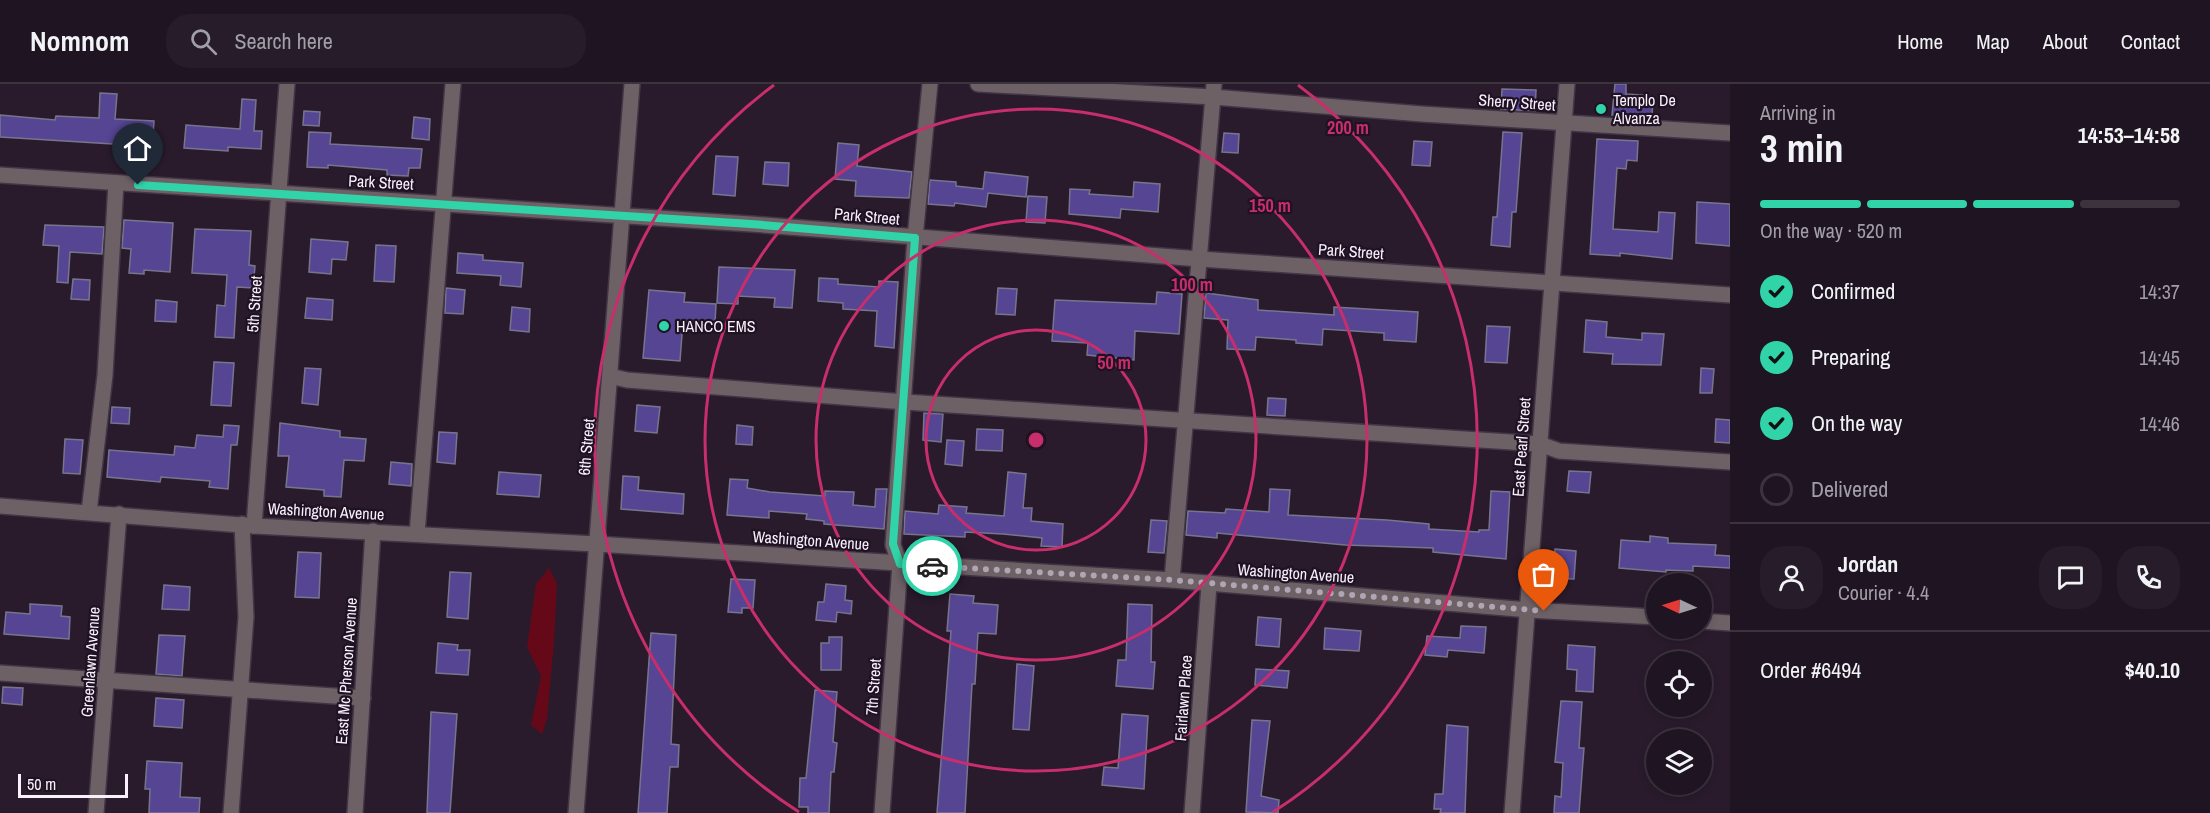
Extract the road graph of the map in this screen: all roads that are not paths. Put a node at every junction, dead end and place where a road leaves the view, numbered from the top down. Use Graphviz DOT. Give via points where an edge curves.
graph roads {
  1 [pos="288,84"];
  2 [pos="453,84"];
  3 [pos="632,84"];
  4 [pos="930,84"];
  5 [pos="978,84"];
  6 [pos="1566,84"];
  7 [pos="1213,91"];
  8 [pos="1563,123"];
  9 [pos="1730,133"];
  10 [pos="0,175"];
  11 [pos="116,183"];
  12 [pos="280,194"];
  13 [pos="442,203"];
  14 [pos="622,215"];
  15 [pos="915,238"];
  16 [pos="1200,259"];
  17 [pos="1552,282"];
  18 [pos="1730,295"];
  19 [pos="610,376"];
  20 [pos="905,402"];
  21 [pos="1186,419"];
  22 [pos="1540,444"];
  23 [pos="1730,462"];
  24 [pos="0,506"];
  25 [pos="89,512"];
  26 [pos="119,514"];
  27 [pos="248,525"];
  28 [pos="373,531"];
  29 [pos="417,534"];
  30 [pos="596,544"];
  31 [pos="900,564"];
  32 [pos="1172,580"];
  33 [pos="1209,585"];
  34 [pos="1528,610"];
  35 [pos="1646,616"];
  36 [pos="1712,622"];
  37 [pos="1730,623"];
  38 [pos="0,673"];
  39 [pos="107,680"];
  40 [pos="240,691"];
  41 [pos="363,698"];
  42 [pos="96,813"];
  43 [pos="231,813"];
  44 [pos="355,813"];
  45 [pos="576,813"];
  46 [pos="882,813"];
  47 [pos="1192,813"];
  48 [pos="1512,813"];
  1 -- 12 [label="street, 5th Street"];
  2 -- 13 [label="street"];
  3 -- 14 [label="street, 6th Street"];
  4 -- 15 [label="street, 7th Street"];
  5 -- 7 [label="street, Sherry Street"];
  6 -- 8 [label="street, East Pearl Street"];
  7 -- 8 [label="street, Sherry Street"];
  7 -- 16 [label="street"];
  8 -- 9 [label="street, Sherry Street"];
  8 -- 17 [label="street, East Pearl Street"];
  10 -- 11 [label="street, Park Street"];
  11 -- 12 [label="street, Park Street"];
  11 -- 25 [label="street" via="105,375"];
  12 -- 13 [label="street, Park Street"];
  12 -- 27 [label="street, 5th Street"];
  13 -- 14 [label="street, Park Street"];
  13 -- 29 [label="street"];
  14 -- 15 [label="street, Park Street"];
  14 -- 19 [label="street, 6th Street"];
  15 -- 16 [label="street, Park Street"];
  15 -- 20 [label="street, 7th Street"];
  16 -- 17 [label="street, Park Street"];
  16 -- 21 [label="street"];
  17 -- 18 [label="street, Park Street"];
  17 -- 22 [label="street, East Pearl Street"];
  19 -- 20 [label="street"];
  19 -- 30 [label="street, 6th Street"];
  20 -- 21 [label="street"];
  20 -- 31 [label="street, 7th Street" via="893,544"];
  21 -- 22 [label="street"];
  21 -- 32 [label="street"];
  22 -- 23 [label="street" via="1559,451"];
  22 -- 34 [label="street, East Pearl Street"];
  24 -- 25 [label="street, Washington Avenue"];
  25 -- 26 [label="street, Washington Avenue"];
  26 -- 27 [label="street, Washington Avenue"];
  26 -- 39 [label="street, Greenlawn Avenue"];
  27 -- 28 [label="street, Washington Avenue"];
  27 -- 40 [label="street, 5th Street"];
  28 -- 29 [label="street, Washington Avenue"];
  28 -- 41 [label="street, East Mc Pherson Avenue"];
  29 -- 30 [label="street, Washington Avenue"];
  30 -- 31 [label="street, Washington Avenue"];
  30 -- 45 [label="street, 6th Street"];
  31 -- 32 [label="street, Washington Avenue"];
  31 -- 46 [label="street, 7th Street"];
  32 -- 33 [label="street, Washington Avenue"];
  33 -- 34 [label="street, Washington Avenue"];
  33 -- 47 [label="street, Fairlawn Place"];
  34 -- 35 [label="street, Washington Avenue"];
  34 -- 48 [label="street, East Pearl Street"];
  36 -- 37 [label="street"];
  38 -- 39 [label="street"];
  39 -- 40 [label="street"];
  39 -- 42 [label="street, Greenlawn Avenue"];
  40 -- 41 [label="street"];
  40 -- 43 [label="street, 5th Street"];
  41 -- 44 [label="street, East Mc Pherson Avenue"];
}
